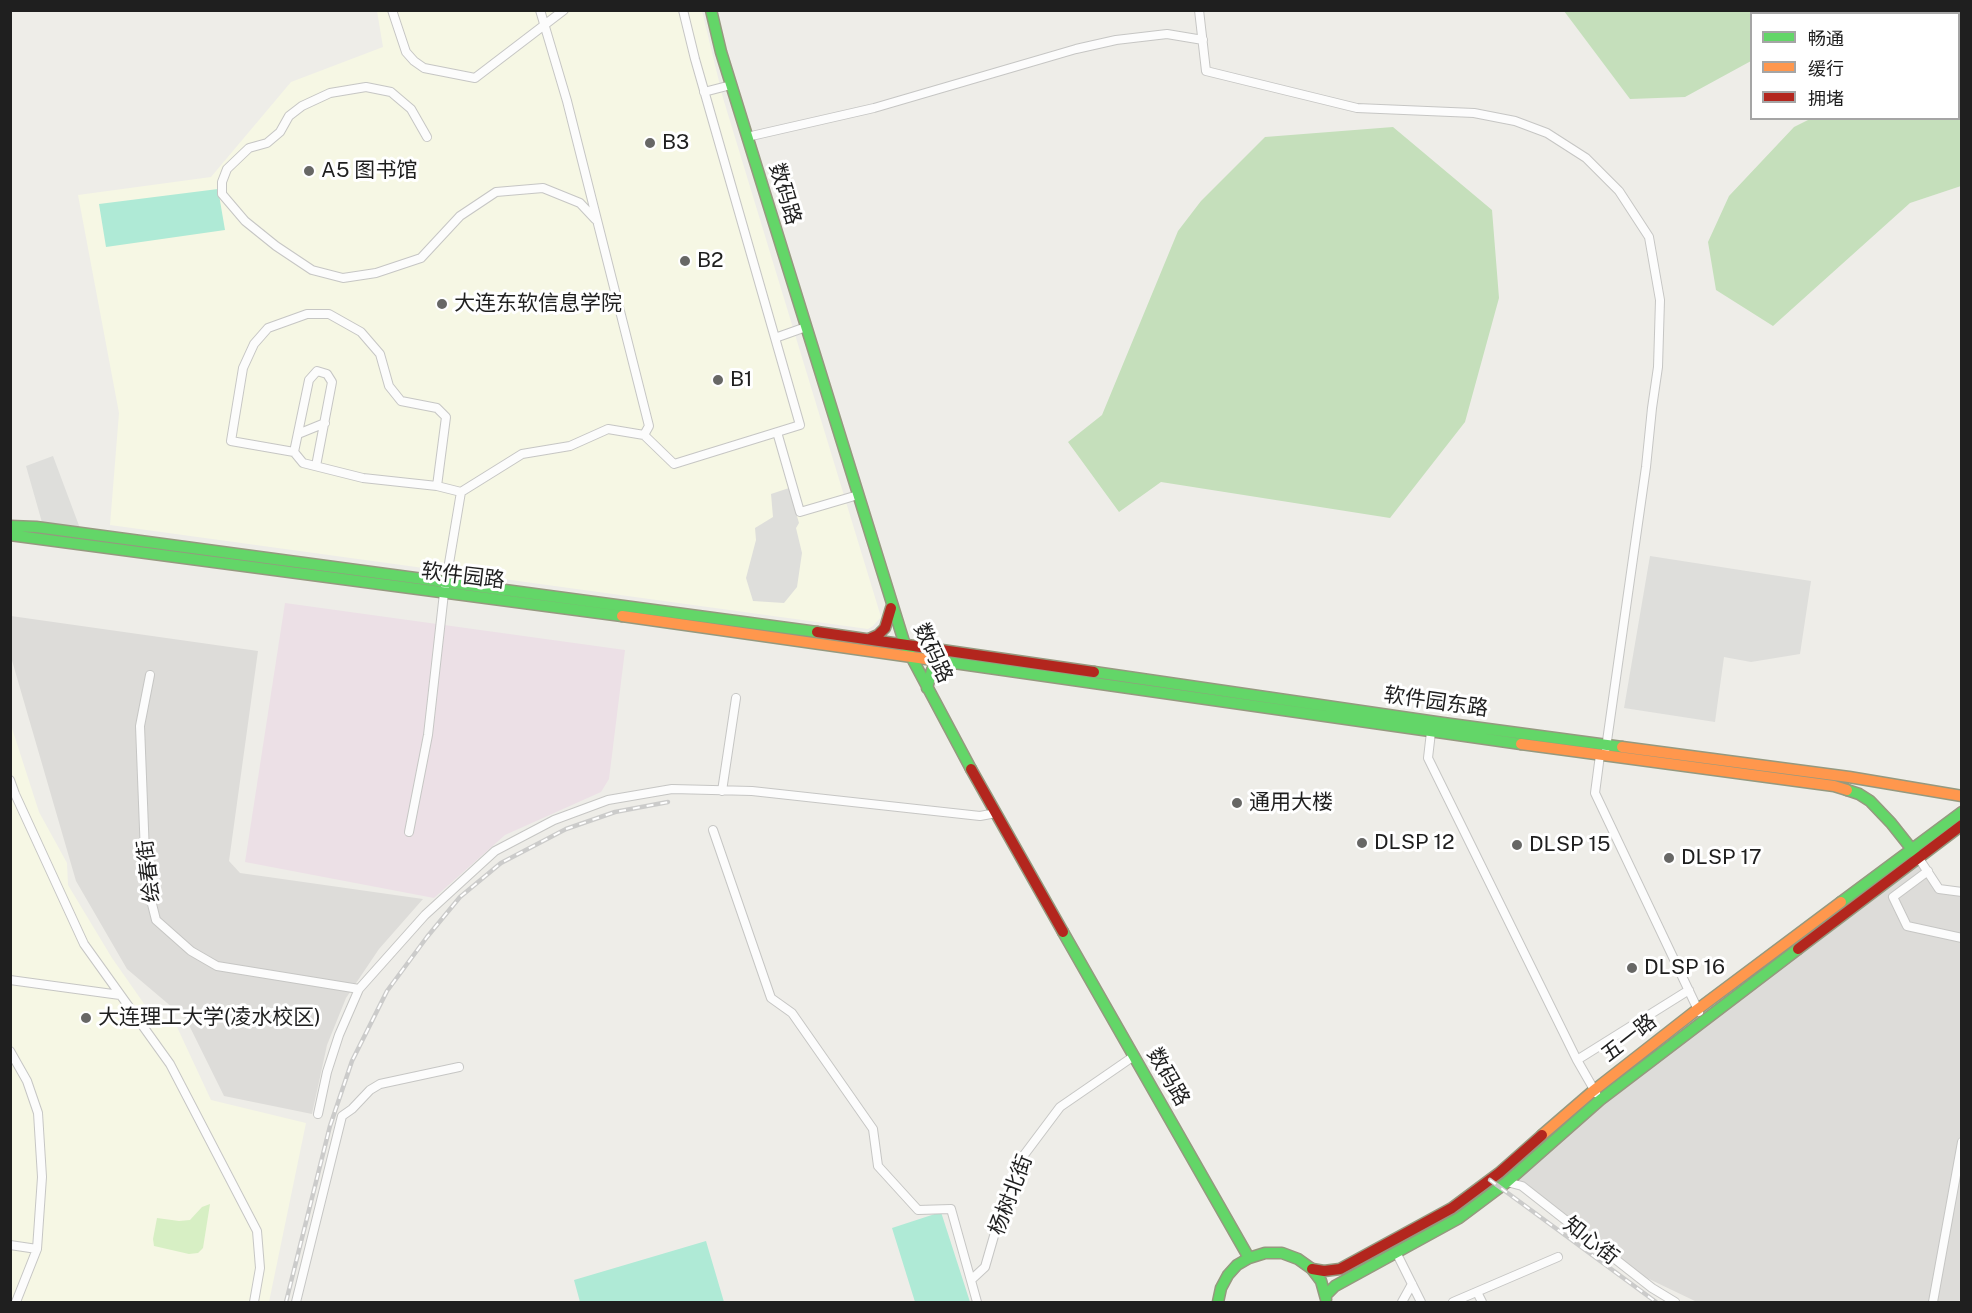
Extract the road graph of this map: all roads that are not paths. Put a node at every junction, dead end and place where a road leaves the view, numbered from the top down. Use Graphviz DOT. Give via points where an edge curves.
graph roads {
  1 [pos="392,10"];
  2 [pos="540,10"];
  3 [pos="564,10"];
  4 [pos="683,10"];
  5 [pos="711,10"];
  6 [pos="1199,10"];
  7 [pos="545,26"];
  8 [pos="1203,40"];
  9 [pos="731,85"];
  10 [pos="704,92"];
  11 [pos="427,137"];
  12 [pos="747,137"];
  13 [pos="596,220"];
  14 [pos="806,327"];
  15 [pos="775,338"];
  16 [pos="325,423"];
  17 [pos="777,432"];
  18 [pos="298,434"];
  19 [pos="644,435"];
  20 [pos="294,452"];
  21 [pos="316,466"];
  22 [pos="437,486"];
  23 [pos="461,492"];
  24 [pos="858,495"];
  25 [pos="10,526"];
  26 [pos="10,535"];
  27 [pos="445,588"];
  28 [pos="892,604"];
  29 [pos="867,639"];
  30 [pos="905,645"];
  31 [pos="910,657"];
  32 [pos="940,662"];
  33 [pos="150,675"];
  34 [pos="927,688"];
  35 [pos="736,698"];
  36 [pos="1431,732"];
  37 [pos="1604,752"];
  38 [pos="10,780"];
  39 [pos="722,790"];
  40 [pos="13,794"];
  41 [pos="1962,796"];
  42 [pos="1962,812"];
  43 [pos="996,813"];
  44 [pos="1962,825"];
  45 [pos="713,830"];
  46 [pos="409,832"];
  47 [pos="1915,853"];
  48 [pos="1928,871"];
  49 [pos="1962,892"];
  50 [pos="1962,938"];
  51 [pos="10,980"];
  52 [pos="359,989"];
  53 [pos="1689,990"];
  54 [pos="120,995"];
  55 [pos="1699,1009"];
  56 [pos="1701,1021"];
  57 [pos="10,1051"];
  58 [pos="1134,1056"];
  59 [pos="1577,1060"];
  60 [pos="459,1067"];
  61 [pos="1594,1090"];
  62 [pos="1600,1100"];
  63 [pos="318,1114"];
  64 [pos="1962,1142"];
  65 [pos="1507,1182"];
  66 [pos="10,1245"];
  67 [pos="36,1249"];
  68 [pos="1396,1252"];
  69 [pos="1249,1257"];
  70 [pos="1558,1257"];
  71 [pos="1312,1269"];
  72 [pos="970,1280"];
  73 [pos="1412,1284"];
  74 [pos="1477,1292"];
  75 [pos="1326,1299"];
  76 [pos="1217,1301"];
  77 [pos="16,1302"];
  78 [pos="254,1302"];
  79 [pos="296,1302"];
  80 [pos="977,1302"];
  81 [pos="1402,1302"];
  82 [pos="1421,1302"];
  83 [pos="1453,1302"];
  84 [pos="1482,1302"];
  85 [pos="1675,1302"];
  86 [pos="1933,1302"];
  1 -- 7 [label="street" via="406,52 414,62 424,68 475,78"];
  2 -- 7 [label="street"];
  3 -- 7 [label="street"];
  4 -- 10 [label="street"];
  5 -- 9 [label="main road, 数码路"];
  6 -- 8 [label="street"];
  7 -- 13 [label="street"];
  8 -- 12 [label="street" via="1167,34 1122,39 874,108"];
  8 -- 37 [label="street" via="1206,71 1357,108 1474,113 1515,121 1547,133 1586,158 1619,191 1649,237 1660,300 1658,367"];
  9 -- 10 [label="street"];
  9 -- 12 [label="main road, 数码路"];
  10 -- 15 [label="street"];
  11 -- 13 [label="street" via="411,109 391,92 366,87 330,93 302,106 267,143 249,148 227,169 222,194 245,221 276,246 312,270 343,278 376,273 421,258 460,216 496,192 543,188 580,203"];
  12 -- 14 [label="main road, 数码路"];
  13 -- 19 [label="street" via="649,426"];
  14 -- 15 [label="street"];
  14 -- 24 [label="main road, 数码路"];
  15 -- 17 [label="street" via="800,425"];
  16 -- 18 [label="street"];
  16 -- 18 [label="street" via="332,382 327,374 317,371 309,380"];
  16 -- 21 [label="street"];
  17 -- 19 [label="street" via="674,465"];
  17 -- 24 [label="street" via="800,512"];
  18 -- 20 [label="street"];
  19 -- 23 [label="street" via="608,429 570,446 522,454"];
  20 -- 21 [label="street" via="303,463"];
  20 -- 22 [label="street" via="231,441 243,368 254,344 268,328 307,314 329,314 361,332 380,354 389,386 401,401 437,408 446,417"];
  21 -- 22 [label="street" via="363,478"];
  22 -- 23 [label="street"];
  23 -- 27 [label="street"];
  24 -- 28 [label="main road, 数码路"];
  25 -- 27 [label="main road, 软件园路"];
  26 -- 27 [label="main road, 软件园路"];
  27 -- 29 [label="main road, 软件园路"];
  27 -- 31 [label="main road, 软件园路"];
  27 -- 46 [label="street" via="428,735"];
  28 -- 29 [label="main road" via="885,628"];
  28 -- 30 [label="main road, 数码路"];
  29 -- 30 [label="main road, 软件园路"];
  30 -- 31 [label="main road, 数码路"];
  30 -- 37 [label="main road, 软件园东路" via="1431,721"];
  31 -- 32 [label="main road, 软件园东路"];
  31 -- 34 [label="main road, 数码路"];
  32 -- 34 [label="main road" via="932,670"];
  32 -- 36 [label="main road, 软件园东路"];
  33 -- 52 [label="street, 绘春街" via="140,726 146,880 156,920 191,951 217,966"];
  34 -- 43 [label="main road, 数码路"];
  35 -- 39 [label="street"];
  36 -- 37 [label="main road, 软件园东路"];
  36 -- 59 [label="street" via="1428,758"];
  37 -- 41 [label="main road, 软件园东路" via="1849,777"];
  37 -- 47 [label="main road, 软件园东路" via="1846,789 1870,801"];
  37 -- 53 [label="street" via="1595,793"];
  38 -- 40 [label="street"];
  39 -- 43 [label="street" via="980,816"];
  39 -- 52 [label="street" via="672,789 608,800 554,820 495,851 425,915"];
  40 -- 54 [label="street" via="84,944"];
  42 -- 47 [label="main road, 五一路"];
  43 -- 58 [label="main road, 数码路"];
  44 -- 47 [label="main road, 五一路"];
  45 -- 72 [label="street" via="771,998 792,1014 873,1129 878,1166 918,1210 951,1209"];
  47 -- 48 [label="street"];
  47 -- 55 [label="main road, 五一路"];
  47 -- 56 [label="main road, 五一路"];
  48 -- 49 [label="street" via="1938,889"];
  48 -- 50 [label="street" via="1893,897 1907,926"];
  51 -- 54 [label="street"];
  52 -- 63 [label="street" via="339,1035"];
  53 -- 55 [label="street"];
  53 -- 59 [label="street"];
  54 -- 78 [label="street" via="170,1064 257,1231 260,1268"];
  55 -- 56 [label="street"];
  55 -- 61 [label="main road, 五一路"];
  56 -- 62 [label="main road, 五一路"];
  57 -- 67 [label="street" via="27,1081 38,1113 42,1177"];
  58 -- 69 [label="main road, 数码路"];
  58 -- 72 [label="street, 杨树北街" via="1060,1107 1024,1155 986,1267"];
  59 -- 61 [label="street"];
  60 -- 79 [label="street" via="380,1084 342,1116"];
  61 -- 62 [label="street"];
  61 -- 71 [label="main road, 五一路" via="1499,1173 1452,1208 1340,1269"];
  62 -- 65 [label="main road, 五一路"];
  64 -- 86 [label="street"];
  65 -- 68 [label="main road, 五一路" via="1459,1218"];
  65 -- 85 [label="street, 知心街" via="1522,1186"];
  66 -- 67 [label="street"];
  67 -- 77 [label="street"];
  68 -- 73 [label="street"];
  68 -- 75 [label="main road, 五一路" via="1335,1286"];
  69 -- 71 [label="main road" via="1282,1253"];
  69 -- 76 [label="main road" via="1227,1275"];
  70 -- 74 [label="street"];
  71 -- 75 [label="main road" via="1321,1281"];
  72 -- 80 [label="street"];
  73 -- 81 [label="street"];
  73 -- 82 [label="street"];
  74 -- 83 [label="street"];
  74 -- 84 [label="street"];
}
